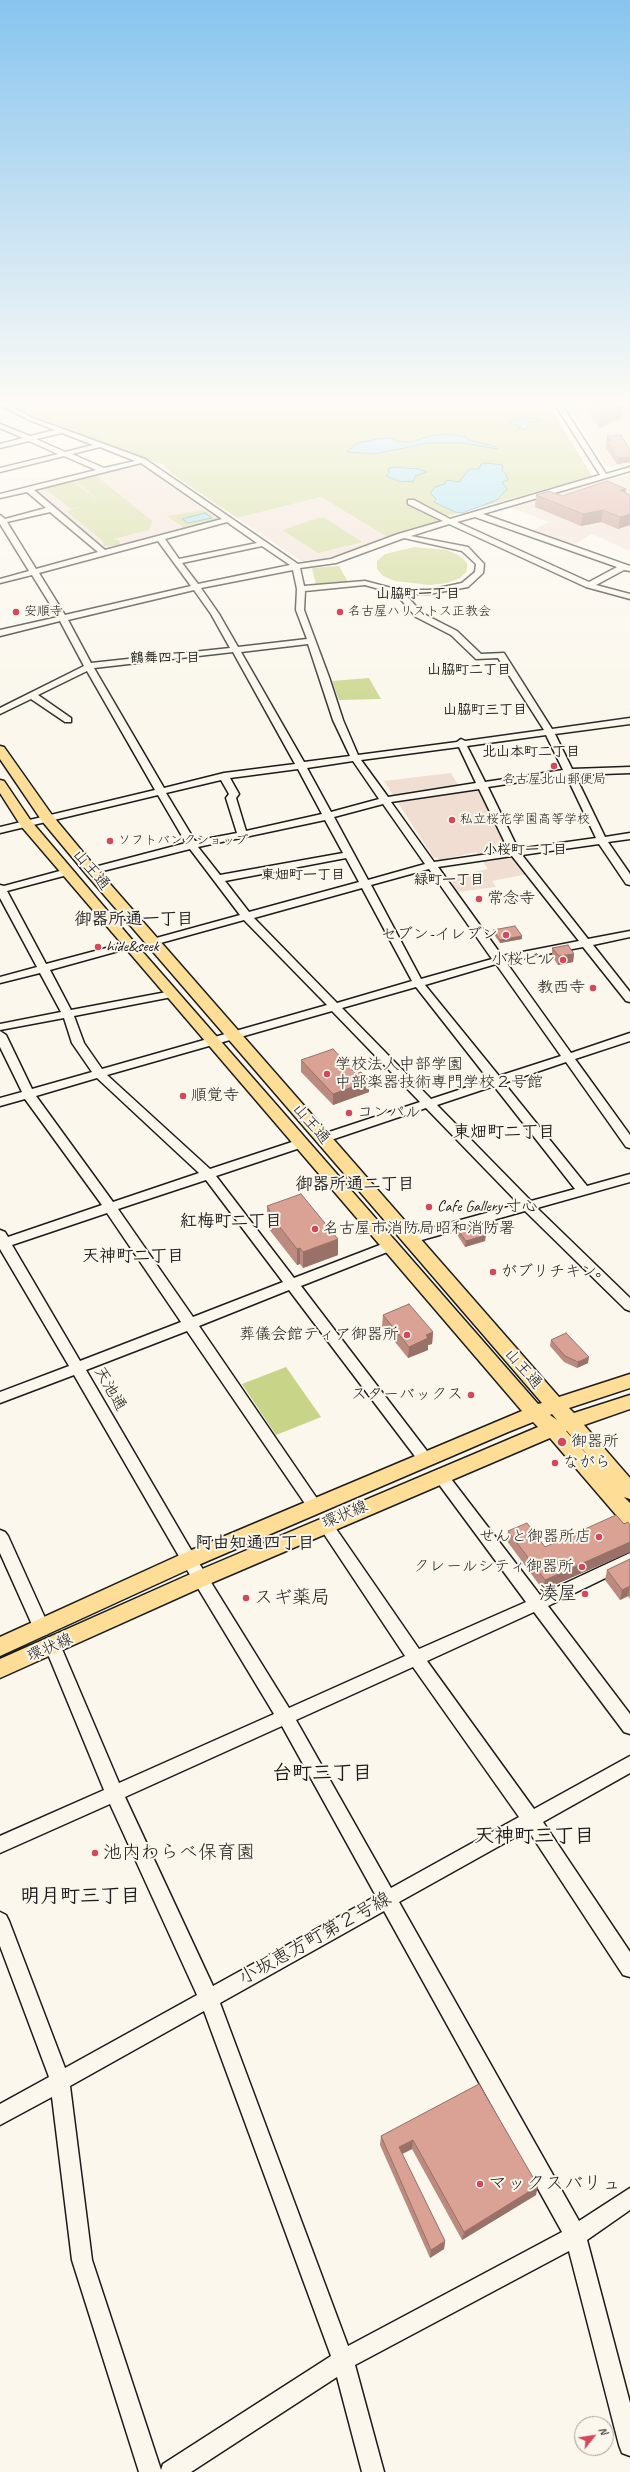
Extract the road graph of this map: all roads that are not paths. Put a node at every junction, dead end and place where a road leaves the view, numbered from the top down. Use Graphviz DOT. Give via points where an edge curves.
graph roads {
  1 [pos="23,515"];
  2 [pos="60,515"];
  3 [pos="220,515"];
  4 [pos="437,515"];
  5 [pos="471,515"];
  6 [pos="479,515"];
  7 [pos="1,520"];
  8 [pos="227,520"];
  9 [pos="450,522"];
  10 [pos="401,536"];
  11 [pos="160,538"];
  12 [pos="262,544"];
  13 [pos="104,553"];
  14 [pos="178,562"];
  15 [pos="296,566"];
  16 [pos="626,568"];
  17 [pos="33,572"];
  18 [pos="0,581"];
  19 [pos="589,585"];
  20 [pos="196,587"];
  21 [pos="301,589"];
  22 [pos="399,592"];
  23 [pos="630,597"];
  24 [pos="63,618"];
  25 [pos="0,633"];
  26 [pos="311,641"];
  27 [pos="234,650"];
  28 [pos="90,666"];
  29 [pos="32,695"];
  30 [pos="0,711"];
  31 [pos="68,720"];
  32 [pos="630,721"];
  33 [pos="549,731"];
  34 [pos="461,742"];
  35 [pos="0,750"];
  36 [pos="355,758"];
  37 [pos="300,764"];
  38 [pos="630,770"];
  39 [pos="570,772"];
  40 [pos="224,776"];
  41 [pos="0,785"];
  42 [pos="482,785"];
  43 [pos="161,790"];
  44 [pos="387,800"];
  45 [pos="328,816"];
  46 [pos="47,818"];
  47 [pos="26,824"];
  48 [pos="0,830"];
  49 [pos="242,834"];
  50 [pos="630,836"];
  51 [pos="602,840"];
  52 [pos="192,845"];
  53 [pos="515,853"];
  54 [pos="348,855"];
  55 [pos="433,865"];
  56 [pos="91,871"];
  57 [pos="67,872"];
  58 [pos="218,879"];
  59 [pos="630,882"];
  60 [pos="364,884"];
  61 [pos="0,889"];
  62 [pos="246,916"];
  63 [pos="630,934"];
  64 [pos="153,942"];
  65 [pos="587,943"];
  66 [pos="129,945"];
  67 [pos="499,960"];
  68 [pos="44,968"];
  69 [pos="0,980"];
  70 [pos="418,982"];
  71 [pos="172,994"];
  72 [pos="630,999"];
  73 [pos="333,1006"];
  74 [pos="68,1014"];
  75 [pos="0,1027"];
  76 [pos="0,1035"];
  77 [pos="234,1035"];
  78 [pos="630,1037"];
  79 [pos="214,1042"];
  80 [pos="570,1058"];
  81 [pos="100,1074"];
  82 [pos="496,1083"];
  83 [pos="29,1095"];
  84 [pos="0,1102"];
  85 [pos="430,1105"];
  86 [pos="324,1138"];
  87 [pos="302,1143"];
  88 [pos="630,1144"];
  89 [pos="208,1174"];
  90 [pos="630,1178"];
  91 [pos="584,1191"];
  92 [pos="528,1206"];
  93 [pos="110,1207"];
  94 [pos="411,1238"];
  95 [pos="1,1241"];
  96 [pos="390,1246"];
  97 [pos="291,1286"];
  98 [pos="630,1306"];
  99 [pos="191,1324"];
  100 [pos="77,1368"];
  101 [pos="630,1381"];
  102 [pos="0,1398"];
  103 [pos="630,1402"];
  104 [pos="554,1405"];
  105 [pos="535,1413"];
  106 [pos="562,1426"];
  107 [pos="425,1459"];
  108 [pos="440,1475"];
  109 [pos="630,1491"];
  110 [pos="316,1507"];
  111 [pos="630,1517"];
  112 [pos="325,1524"];
  113 [pos="0,1536"];
  114 [pos="189,1560"];
  115 [pos="630,1560"];
  116 [pos="202,1578"];
  117 [pos="537,1604"];
  118 [pos="42,1629"];
  119 [pos="0,1647"];
  120 [pos="53,1647"];
  121 [pos="416,1658"];
  122 [pos="0,1669"];
  123 [pos="286,1718"];
  124 [pos="630,1727"];
  125 [pos="630,1764"];
  126 [pos="114,1793"];
  127 [pos="530,1818"];
  128 [pos="0,1845"];
  129 [pos="388,1898"];
  130 [pos="0,1921"];
  131 [pos="630,1968"];
  132 [pos="209,1999"];
  133 [pos="60,2082"];
  134 [pos="0,2115"];
  135 [pos="630,2198"];
  136 [pos="576,2236"];
  137 [pos="343,2360"];
  138 [pos="630,2445"];
  139 [pos="150,2472"];
  140 [pos="171,2472"];
  141 [pos="373,2472"];
  1 -- 7 [label="street"];
  2 -- 13 [label="street"];
  3 -- 8 [label="street"];
  4 -- 9 [label="street"];
  5 -- 9 [label="street"];
  6 -- 16 [label="street"];
  7 -- 17 [label="street"];
  8 -- 11 [label="street"];
  8 -- 12 [label="street"];
  9 -- 10 [label="street"];
  9 -- 19 [label="street"];
  10 -- 15 [label="street" via="350,557"];
  10 -- 22 [label="street" via="465,549 480,564 479,573 465,585 435,592"];
  11 -- 13 [label="street"];
  11 -- 14 [label="street"];
  12 -- 14 [label="street"];
  12 -- 15 [label="street"];
  13 -- 17 [label="street"];
  14 -- 20 [label="street"];
  15 -- 20 [label="street"];
  15 -- 21 [label="street"];
  16 -- 19 [label="street"];
  17 -- 18 [label="street"];
  17 -- 24 [label="street"];
  19 -- 23 [label="street"];
  20 -- 24 [label="street"];
  20 -- 27 [label="street" via="215,614"];
  21 -- 22 [label="street" via="365,583"];
  21 -- 26 [label="street" via="300,610"];
  22 -- 33 [label="street" via="419,615 454,632 479,657 501,655"];
  24 -- 25 [label="street"];
  24 -- 28 [label="street" via="77,647"];
  26 -- 27 [label="street"];
  26 -- 36 [label="street" via="338,720"];
  27 -- 28 [label="street"];
  27 -- 37 [label="street"];
  28 -- 29 [label="street"];
  28 -- 43 [label="street"];
  29 -- 30 [label="street"];
  29 -- 31 [label="street"];
  32 -- 33 [label="street"];
  33 -- 34 [label="street"];
  33 -- 39 [label="street"];
  34 -- 36 [label="street"];
  34 -- 42 [label="street"];
  35 -- 46 [label="main road, 山王通"];
  36 -- 37 [label="street"];
  36 -- 44 [label="street"];
  37 -- 40 [label="street"];
  37 -- 45 [label="street"];
  38 -- 39 [label="street"];
  39 -- 42 [label="street"];
  39 -- 51 [label="street"];
  40 -- 43 [label="street"];
  40 -- 49 [label="street" via="234,794 231,798"];
  41 -- 47 [label="main road, 山王通"];
  42 -- 44 [label="street"];
  42 -- 53 [label="street"];
  43 -- 46 [label="street"];
  43 -- 52 [label="street"];
  44 -- 45 [label="street"];
  44 -- 55 [label="street"];
  45 -- 49 [label="street"];
  45 -- 54 [label="street"];
  46 -- 47 [label="street"];
  46 -- 56 [label="main road, 山王通"];
  47 -- 48 [label="street"];
  47 -- 57 [label="main road, 山王通"];
  49 -- 52 [label="street"];
  50 -- 51 [label="street"];
  51 -- 53 [label="street"];
  51 -- 59 [label="street"];
  52 -- 56 [label="street"];
  52 -- 58 [label="street"];
  53 -- 55 [label="street"];
  53 -- 65 [label="street"];
  54 -- 58 [label="street"];
  54 -- 60 [label="street"];
  55 -- 60 [label="street"];
  55 -- 67 [label="street"];
  56 -- 64 [label="main road, 山王通"];
  57 -- 61 [label="street"];
  57 -- 66 [label="main road, 山王通"];
  58 -- 62 [label="street"];
  60 -- 62 [label="street"];
  60 -- 70 [label="street"];
  61 -- 68 [label="street"];
  62 -- 64 [label="street"];
  62 -- 73 [label="street"];
  63 -- 65 [label="street"];
  64 -- 77 [label="main road, 山王通"];
  65 -- 67 [label="street"];
  65 -- 72 [label="street"];
  66 -- 68 [label="street"];
  66 -- 71 [label="main road, 山王通"];
  67 -- 70 [label="street"];
  67 -- 80 [label="street"];
  68 -- 69 [label="street"];
  68 -- 74 [label="street"];
  70 -- 73 [label="street"];
  70 -- 82 [label="street"];
  71 -- 74 [label="street"];
  71 -- 79 [label="main road, 山王通"];
  73 -- 77 [label="street"];
  73 -- 85 [label="street"];
  74 -- 75 [label="street"];
  74 -- 81 [label="street" via="78,1043"];
  76 -- 83 [label="street"];
  77 -- 79 [label="street"];
  77 -- 86 [label="main road, 山王通"];
  78 -- 80 [label="street"];
  79 -- 81 [label="street"];
  79 -- 87 [label="main road, 山王通"];
  80 -- 82 [label="street"];
  80 -- 88 [label="street"];
  81 -- 83 [label="street"];
  81 -- 89 [label="street"];
  82 -- 85 [label="street"];
  82 -- 91 [label="street"];
  83 -- 84 [label="street"];
  83 -- 93 [label="street"];
  85 -- 86 [label="street"];
  85 -- 92 [label="street"];
  86 -- 94 [label="main road, 山王通"];
  87 -- 89 [label="street"];
  87 -- 96 [label="main road, 山王通"];
  89 -- 93 [label="street"];
  89 -- 97 [label="street"];
  90 -- 91 [label="street"];
  91 -- 92 [label="street"];
  92 -- 94 [label="street"];
  92 -- 98 [label="street"];
  93 -- 95 [label="street"];
  93 -- 99 [label="street"];
  94 -- 104 [label="main road, 山王通"];
  95 -- 100 [label="street, 天池通"];
  96 -- 97 [label="street"];
  96 -- 105 [label="main road, 山王通"];
  97 -- 99 [label="street"];
  97 -- 107 [label="street"];
  99 -- 100 [label="street"];
  99 -- 110 [label="street"];
  100 -- 102 [label="street"];
  100 -- 114 [label="street, 天池通"];
  101 -- 104 [label="main road, 環状線"];
  103 -- 106 [label="main road, 環状線"];
  104 -- 105 [label="main road, 環状線"];
  104 -- 106 [label="main road, 山王通"];
  105 -- 106 [label="main road, 山王通"];
  105 -- 107 [label="main road, 環状線"];
  106 -- 108 [label="main road, 環状線"];
  106 -- 109 [label="main road, 山王通"];
  106 -- 111 [label="main road, 山王通"];
  107 -- 110 [label="main road, 環状線"];
  108 -- 112 [label="main road, 環状線"];
  108 -- 117 [label="street"];
  110 -- 114 [label="main road, 環状線"];
  112 -- 116 [label="main road, 環状線"];
  112 -- 121 [label="street"];
  113 -- 118 [label="street"];
  114 -- 116 [label="street, 天池通"];
  114 -- 118 [label="main road, 環状線"];
  115 -- 117 [label="street"];
  116 -- 120 [label="main road, 環状線"];
  116 -- 123 [label="street, 天池通"];
  117 -- 121 [label="street"];
  117 -- 124 [label="street"];
  118 -- 119 [label="main road, 環状線"];
  120 -- 122 [label="main road, 環状線"];
  120 -- 126 [label="street"];
  121 -- 123 [label="street"];
  121 -- 127 [label="street"];
  123 -- 126 [label="street"];
  123 -- 129 [label="street, 天池通"];
  125 -- 127 [label="street, 小坂恵方町第２号線"];
  126 -- 128 [label="street"];
  126 -- 132 [label="street"];
  127 -- 129 [label="street, 小坂恵方町第２号線"];
  127 -- 131 [label="street"];
  129 -- 132 [label="street, 小坂恵方町第２号線"];
  129 -- 136 [label="street, 天池通"];
  130 -- 133 [label="street"];
  132 -- 133 [label="street, 小坂恵方町第２号線"];
  132 -- 137 [label="street"];
  133 -- 134 [label="street, 小坂恵方町第２号線"];
  133 -- 139 [label="street" via="82,2260"];
  135 -- 136 [label="street"];
  136 -- 137 [label="street"];
  136 -- 138 [label="street, 天池通"];
  137 -- 140 [label="street"];
  137 -- 141 [label="street"];
}
